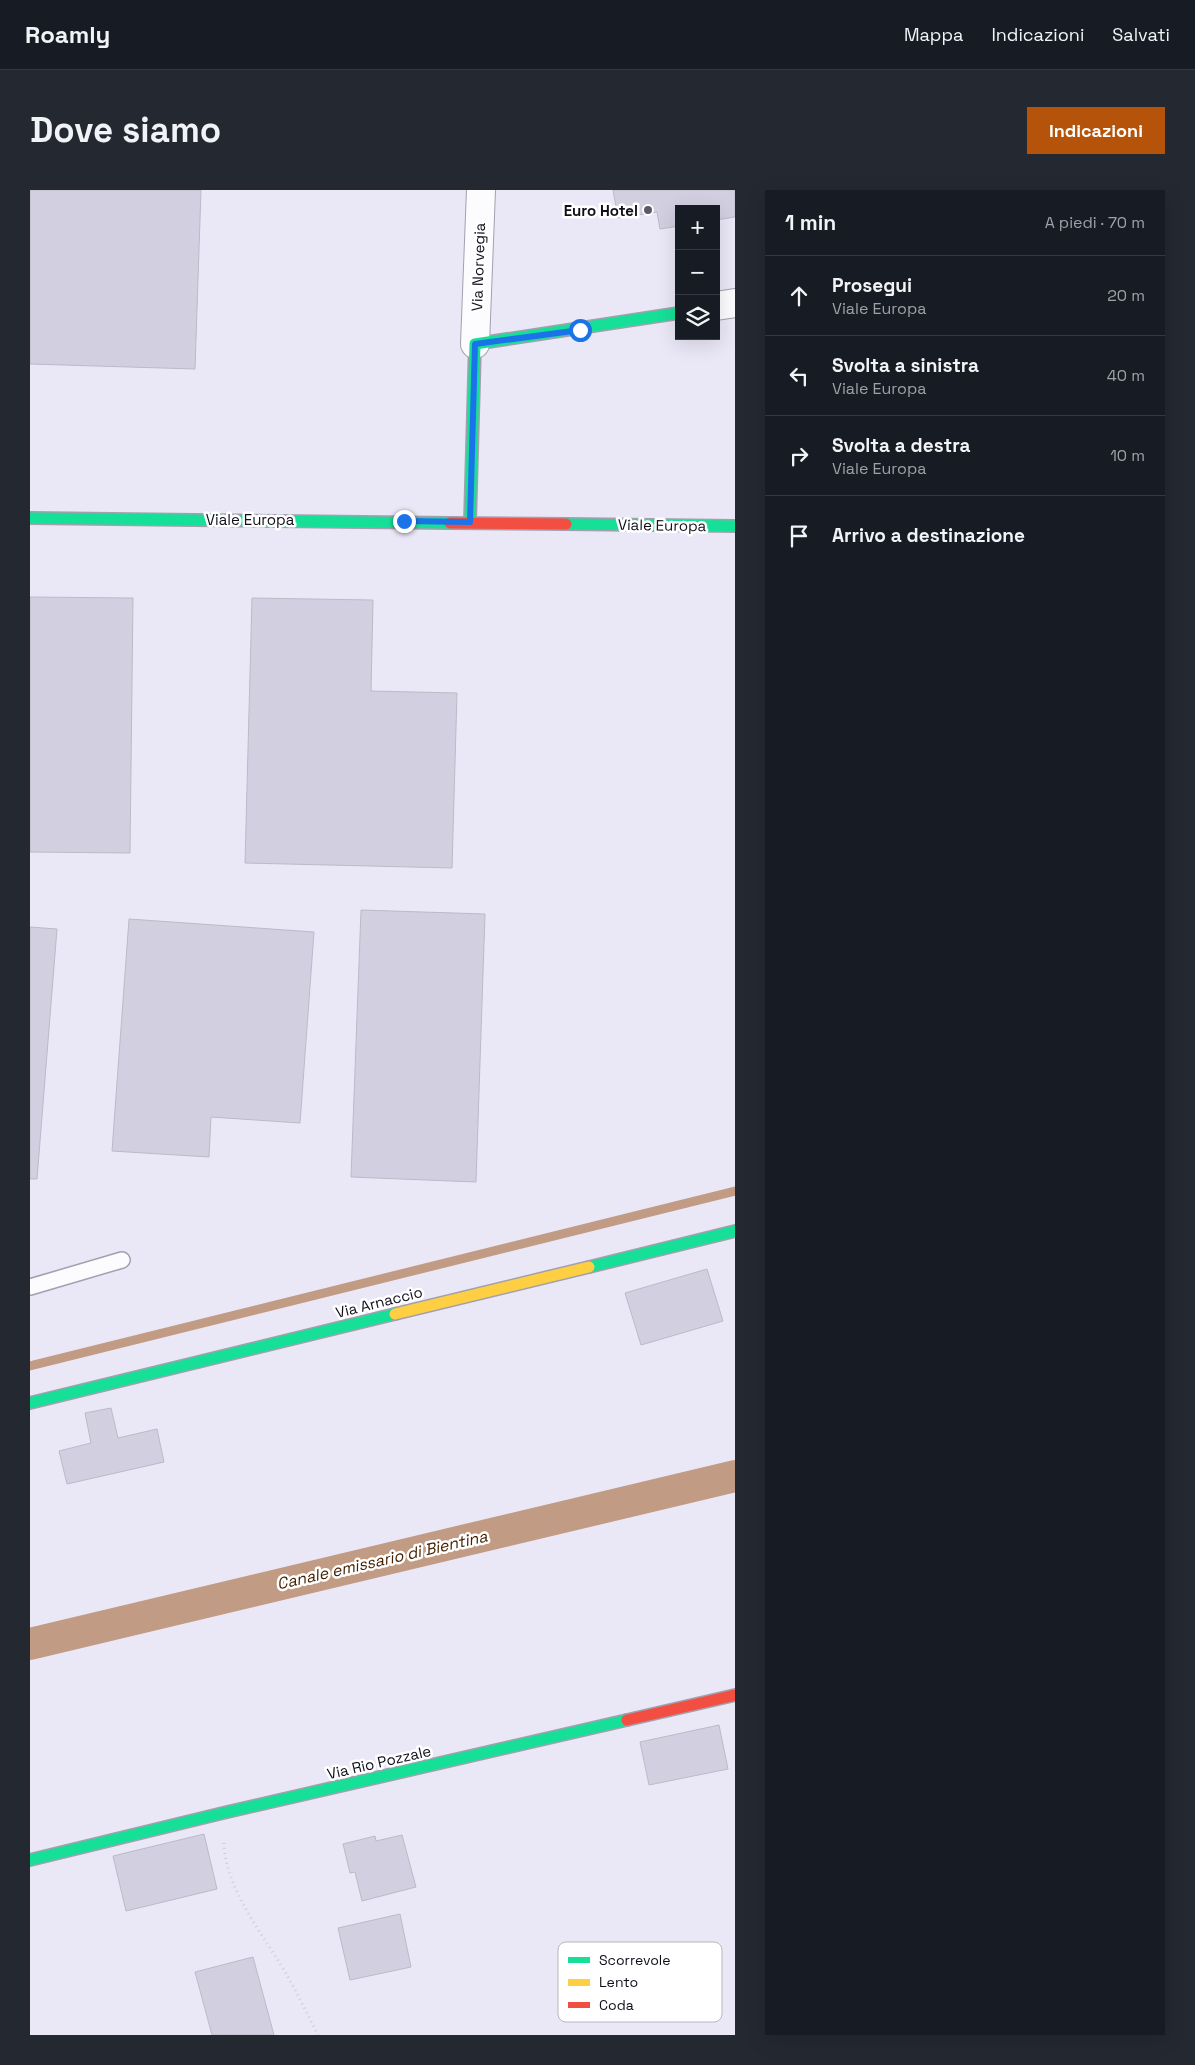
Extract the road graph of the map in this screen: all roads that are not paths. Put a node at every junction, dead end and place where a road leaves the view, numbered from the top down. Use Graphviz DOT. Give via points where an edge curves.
graph roads {
  1 [pos="481,190"];
  2 [pos="735,303"];
  3 [pos="720,305"];
  4 [pos="675,314"];
  5 [pos="475,344"];
  6 [pos="30,518"];
  7 [pos="470,522"];
  8 [pos="735,526"];
  9 [pos="735,1231"];
  10 [pos="122,1260"];
  11 [pos="30,1286"];
  12 [pos="30,1404"];
  13 [pos="735,1695"];
  14 [pos="30,1860"];
  1 -- 5 [label="street, Via Norvegia"];
  2 -- 3 [label="street"];
  4 -- 5 [label="street"];
  5 -- 7 [label="street"];
  6 -- 7 [label="street, Viale Europa"];
  7 -- 8 [label="street, Viale Europa"];
  9 -- 12 [label="street, Via Arnaccio"];
  10 -- 11 [label="lane"];
  13 -- 14 [label="street, Via Rio Pozzale"];
}
